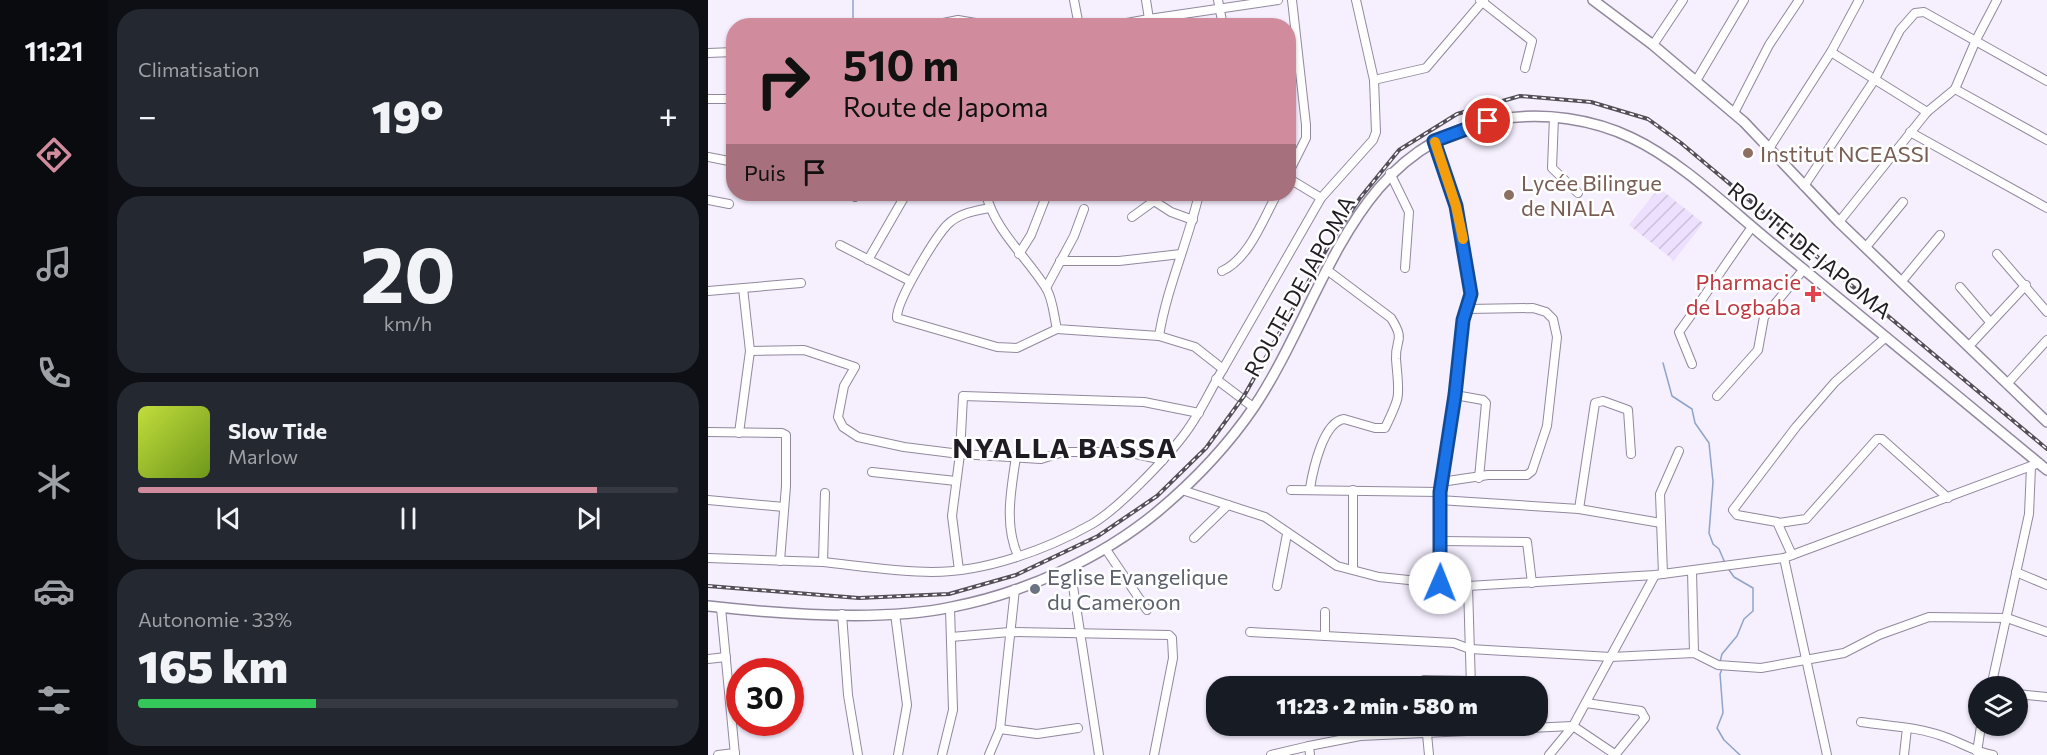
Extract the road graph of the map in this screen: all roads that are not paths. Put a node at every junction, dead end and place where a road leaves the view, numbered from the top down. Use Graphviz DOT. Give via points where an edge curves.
graph roads {
  1 [pos="1074,0"];
  2 [pos="1146,0"];
  3 [pos="1218,0"];
  4 [pos="1278,0"];
  5 [pos="1292,0"];
  6 [pos="1356,0"];
  7 [pos="1593,0"];
  8 [pos="1683,0"];
  9 [pos="1744,0"];
  10 [pos="1799,0"];
  11 [pos="1859,0"];
  12 [pos="1997,0"];
  13 [pos="1482,1"];
  14 [pos="1220,9"];
  15 [pos="1077,18"];
  16 [pos="1148,18"];
  17 [pos="1171,18"];
  18 [pos="1222,18"];
  19 [pos="1294,18"];
  20 [pos="1296,36"];
  21 [pos="1976,40"];
  22 [pos="1653,45"];
  23 [pos="726,52"];
  24 [pos="1831,52"];
  25 [pos="708,53"];
  26 [pos="1525,68"];
  27 [pos="1875,79"];
  28 [pos="1374,80"];
  29 [pos="1696,81"];
  30 [pos="2047,81"];
  31 [pos="1955,88"];
  32 [pos="708,99"];
  33 [pos="726,99"];
  34 [pos="1927,112"];
  35 [pos="1734,113"];
  36 [pos="1554,117"];
  37 [pos="1910,132"];
  38 [pos="2047,140"];
  39 [pos="1434,141"];
  40 [pos="1770,147"];
  41 [pos="708,157"];
  42 [pos="1296,158"];
  43 [pos="726,160"];
  44 [pos="1390,173"];
  45 [pos="1296,181"];
  46 [pos="1804,186"];
  47 [pos="1578,193"];
  48 [pos="1321,198"];
  49 [pos="708,200"];
  50 [pos="902,201"];
  51 [pos="988,201"];
  52 [pos="1044,201"];
  53 [pos="1197,201"];
  54 [pos="1273,201"];
  55 [pos="1903,202"];
  56 [pos="729,204"];
  57 [pos="990,208"];
  58 [pos="2047,208"];
  59 [pos="1084,209"];
  60 [pos="1132,217"];
  61 [pos="1193,220"];
  62 [pos="1839,222"];
  63 [pos="1752,227"];
  64 [pos="1940,235"];
  65 [pos="840,245"];
  66 [pos="1866,247"];
  67 [pos="1019,254"];
  68 [pos="1181,254"];
  69 [pos="1997,254"];
  70 [pos="868,260"];
  71 [pos="1060,261"];
  72 [pos="1405,268"];
  73 [pos="1803,269"];
  74 [pos="1328,270"];
  75 [pos="1222,271"];
  76 [pos="910,281"];
  77 [pos="1902,281"];
  78 [pos="801,283"];
  79 [pos="2026,285"];
  80 [pos="1960,287"];
  81 [pos="743,288"];
  82 [pos="1046,288"];
  83 [pos="708,291"];
  84 [pos="1467,309"];
  85 [pos="2047,312"];
  86 [pos="1990,322"];
  87 [pos="1057,329"];
  88 [pos="1159,336"];
  89 [pos="1886,337"];
  90 [pos="2047,340"];
  91 [pos="1969,346"];
  92 [pos="750,351"];
  93 [pos="1692,364"];
  94 [pos="1223,369"];
  95 [pos="1216,380"];
  96 [pos="2007,384"];
  97 [pos="1455,395"];
  98 [pos="1717,396"];
  99 [pos="1253,407"];
  100 [pos="1199,413"];
  101 [pos="2047,422"];
  102 [pos="708,432"];
  103 [pos="740,433"];
  104 [pos="1679,451"];
  105 [pos="960,454"];
  106 [pos="1631,454"];
  107 [pos="1016,457"];
  108 [pos="1163,459"];
  109 [pos="2035,465"];
  110 [pos="2047,470"];
  111 [pos="872,472"];
  112 [pos="1479,478"];
  113 [pos="956,481"];
  114 [pos="1442,482"];
  115 [pos="1310,488"];
  116 [pos="1182,490"];
  117 [pos="1291,490"];
  118 [pos="1353,490"];
  119 [pos="825,493"];
  120 [pos="1439,496"];
  121 [pos="1948,498"];
  122 [pos="708,500"];
  123 [pos="1228,506"];
  124 [pos="784,507"];
  125 [pos="1579,509"];
  126 [pos="1660,523"];
  127 [pos="1779,524"];
  128 [pos="1287,534"];
  129 [pos="1194,538"];
  130 [pos="1441,541"];
  131 [pos="1105,548"];
  132 [pos="1018,556"];
  133 [pos="1788,557"];
  134 [pos="708,558"];
  135 [pos="780,561"];
  136 [pos="823,562"];
  137 [pos="1070,567"];
  138 [pos="1353,569"];
  139 [pos="959,570"];
  140 [pos="1692,571"];
  141 [pos="2016,572"];
  142 [pos="1659,575"];
  143 [pos="1440,583"];
  144 [pos="1532,583"];
  145 [pos="1276,585"];
  146 [pos="2047,585"];
  147 [pos="1468,586"];
  148 [pos="1015,589"];
  149 [pos="708,606"];
  150 [pos="721,608"];
  151 [pos="950,608"];
  152 [pos="1147,610"];
  153 [pos="1325,612"];
  154 [pos="842,614"];
  155 [pos="895,614"];
  156 [pos="2007,618"];
  157 [pos="1010,632"];
  158 [pos="1250,632"];
  159 [pos="2047,632"];
  160 [pos="1080,633"];
  161 [pos="1325,636"];
  162 [pos="951,637"];
  163 [pos="1470,649"];
  164 [pos="1694,653"];
  165 [pos="726,657"];
  166 [pos="1611,657"];
  167 [pos="708,659"];
  168 [pos="1808,661"];
  169 [pos="1472,676"];
  170 [pos="1994,676"];
  171 [pos="2028,695"];
  172 [pos="2047,697"];
  173 [pos="1586,703"];
  174 [pos="1862,722"];
  175 [pos="1573,726"];
  176 [pos="1548,727"];
  177 [pos="1078,728"];
  178 [pos="1907,728"];
  179 [pos="1000,729"];
  180 [pos="1360,736"];
  181 [pos="1427,736"];
  182 [pos="1979,736"];
  183 [pos="1309,746"];
  184 [pos="1977,752"];
  185 [pos="735,754"];
  186 [pos="718,755"];
  187 [pos="858,755"];
  188 [pos="898,755"];
  189 [pos="942,755"];
  190 [pos="989,755"];
  191 [pos="1099,755"];
  192 [pos="1154,755"];
  193 [pos="1271,755"];
  194 [pos="1310,755"];
  195 [pos="1429,755"];
  196 [pos="1550,755"];
  197 [pos="1615,755"];
  198 [pos="1827,755"];
  199 [pos="1905,755"];
  200 [pos="1993,755"];
  1 -- 15 [label="street"];
  2 -- 16 [label="street"];
  3 -- 14 [label="street"];
  4 -- 14 [label="street"];
  5 -- 19 [label="street"];
  6 -- 28 [label="street"];
  7 -- 22 [label="main road"];
  8 -- 22 [label="street"];
  9 -- 29 [label="street"];
  10 -- 35 [label="street" via="1769,45"];
  11 -- 24 [label="street"];
  12 -- 21 [label="street"];
  13 -- 26 [label="street" via="1532,41"];
  13 -- 28 [label="street" via="1426,68"];
  14 -- 17 [label="street"];
  14 -- 18 [label="street"];
  20 -- 42 [label="street" via="1306,125"];
  21 -- 27 [label="street" via="1924,12 1915,13 1900,30"];
  21 -- 30 [label="street"];
  21 -- 31 [label="street"];
  22 -- 29 [label="main road"];
  23 -- 25 [label="street"];
  24 -- 27 [label="street"];
  24 -- 40 [label="street"];
  27 -- 34 [label="street"];
  27 -- 46 [label="street"];
  28 -- 48 [label="street" via="1374,140"];
  29 -- 35 [label="main road"];
  31 -- 34 [label="street"];
  31 -- 38 [label="street"];
  32 -- 33 [label="street"];
  34 -- 37 [label="street"];
  35 -- 40 [label="main road"];
  36 -- 39 [label="main road, ROUTE DE JAPOMA" via="1518,116 1488,121"];
  36 -- 47 [label="street" via="1552,168"];
  36 -- 63 [label="main road, ROUTE DE JAPOMA" via="1635,139"];
  37 -- 58 [label="street"];
  37 -- 62 [label="street"];
  39 -- 44 [label="main road, ROUTE DE JAPOMA"];
  39 -- 84 [label="street" via="1456,206 1464,245 1471,294"];
  40 -- 46 [label="main road"];
  41 -- 43 [label="street"];
  44 -- 72 [label="street" via="1409,212"];
  44 -- 74 [label="main road, ROUTE DE JAPOMA" via="1349,228"];
  45 -- 48 [label="street"];
  46 -- 62 [label="main road"];
  48 -- 94 [label="street"];
  49 -- 56 [label="street"];
  50 -- 70 [label="street"];
  51 -- 57 [label="street"];
  52 -- 67 [label="street"];
  53 -- 61 [label="street"];
  54 -- 75 [label="street" via="1240,257"];
  55 -- 66 [label="street"];
  57 -- 67 [label="street"];
  57 -- 76 [label="street" via="967,213 947,226"];
  59 -- 71 [label="street"];
  60 -- 61 [label="street" via="1154,201"];
  61 -- 68 [label="street"];
  62 -- 66 [label="main road"];
  63 -- 73 [label="main road, ROUTE DE JAPOMA"];
  63 -- 93 [label="street" via="1679,332"];
  64 -- 77 [label="street"];
  65 -- 70 [label="street"];
  66 -- 77 [label="main road"];
  67 -- 82 [label="street"];
  68 -- 71 [label="street" via="1119,261"];
  68 -- 88 [label="street" via="1166,297"];
  69 -- 79 [label="street"];
  70 -- 76 [label="street"];
  71 -- 82 [label="street"];
  73 -- 89 [label="main road, ROUTE DE JAPOMA"];
  73 -- 98 [label="street" via="1764,317 1758,350"];
  74 -- 99 [label="main road, ROUTE DE JAPOMA"];
  74 -- 115 [label="street" via="1396,325 1401,339 1396,356 1400,391 1384,428 1344,419 1333,424 1320,448"];
  76 -- 87 [label="street" via="896,314 898,320 1008,348 1017,348"];
  77 -- 91 [label="main road"];
  78 -- 81 [label="street"];
  79 -- 85 [label="street"];
  79 -- 86 [label="street"];
  80 -- 86 [label="street"];
  81 -- 83 [label="street"];
  81 -- 92 [label="street"];
  82 -- 87 [label="street"];
  84 -- 97 [label="street"];
  84 -- 112 [label="street" via="1533,308 1548,313 1557,330 1547,426 1532,471 1522,476"];
  86 -- 91 [label="street"];
  87 -- 88 [label="street"];
  88 -- 94 [label="street" via="1195,346"];
  89 -- 109 [label="main road, ROUTE DE JAPOMA"];
  89 -- 127 [label="street" via="1835,382 1733,510 1737,515"];
  90 -- 96 [label="street"];
  91 -- 96 [label="main road"];
  92 -- 103 [label="street"];
  92 -- 105 [label="street" via="804,350 855,367 844,386 838,417 848,432 890,444"];
  94 -- 95 [label="street"];
  95 -- 99 [label="street"];
  95 -- 100 [label="street"];
  96 -- 101 [label="main road"];
  97 -- 112 [label="street" via="1486,403"];
  97 -- 114 [label="street"];
  99 -- 116 [label="main road, ROUTE DE JAPOMA"];
  100 -- 105 [label="street" via="1144,402 965,395 961,399"];
  100 -- 108 [label="street"];
  102 -- 103 [label="street"];
  103 -- 124 [label="street" via="786,435"];
  104 -- 126 [label="street" via="1661,489"];
  105 -- 107 [label="street"];
  105 -- 113 [label="street"];
  106 -- 125 [label="street" via="1628,410 1603,401 1595,403"];
  107 -- 108 [label="street" via="1041,459 1063,452 1127,452"];
  107 -- 132 [label="street" via="1010,492 1010,534"];
  108 -- 132 [label="street" via="1094,522"];
  109 -- 110 [label="main road, ROUTE DE JAPOMA"];
  109 -- 121 [label="street"];
  109 -- 141 [label="street"];
  111 -- 113 [label="street"];
  112 -- 114 [label="street"];
  113 -- 139 [label="street" via="952,516"];
  114 -- 120 [label="street"];
  115 -- 117 [label="street"];
  115 -- 118 [label="street"];
  116 -- 123 [label="street"];
  116 -- 131 [label="main road, ROUTE DE JAPOMA"];
  118 -- 120 [label="street"];
  118 -- 138 [label="street"];
  119 -- 136 [label="street"];
  120 -- 125 [label="street"];
  120 -- 130 [label="street"];
  121 -- 127 [label="street" via="1882,439 1877,439 1806,519"];
  121 -- 133 [label="street"];
  122 -- 124 [label="street"];
  123 -- 128 [label="street" via="1265,517"];
  123 -- 129 [label="street"];
  124 -- 135 [label="street"];
  125 -- 126 [label="street"];
  126 -- 142 [label="street"];
  127 -- 133 [label="street"];
  128 -- 138 [label="street" via="1337,566"];
  128 -- 145 [label="street"];
  130 -- 143 [label="street"];
  130 -- 144 [label="street" via="1527,542"];
  131 -- 137 [label="main road, ROUTE DE JAPOMA"];
  131 -- 152 [label="street"];
  132 -- 139 [label="street"];
  133 -- 140 [label="street"];
  133 -- 168 [label="street"];
  134 -- 135 [label="street"];
  135 -- 136 [label="street"];
  136 -- 139 [label="street" via="932,572"];
  137 -- 148 [label="main road, ROUTE DE JAPOMA"];
  137 -- 160 [label="street"];
  138 -- 143 [label="street" via="1379,578"];
  140 -- 142 [label="street"];
  140 -- 164 [label="street"];
  141 -- 146 [label="street"];
  141 -- 156 [label="street"];
  142 -- 144 [label="street"];
  142 -- 166 [label="street"];
  143 -- 147 [label="street"];
  144 -- 147 [label="street"];
  147 -- 163 [label="street"];
  148 -- 151 [label="main road, ROUTE DE JAPOMA"];
  148 -- 157 [label="street"];
  149 -- 150 [label="main road, ROUTE DE JAPOMA"];
  150 -- 154 [label="main road, ROUTE DE JAPOMA"];
  150 -- 165 [label="street"];
  151 -- 155 [label="main road, ROUTE DE JAPOMA"];
  151 -- 162 [label="street"];
  153 -- 161 [label="street"];
  154 -- 155 [label="main road, ROUTE DE JAPOMA"];
  154 -- 187 [label="street" via="848,695"];
  155 -- 188 [label="street" via="906,705"];
  156 -- 159 [label="street"];
  156 -- 168 [label="street" via="1929,616 1879,635 1856,649"];
  156 -- 170 [label="street"];
  157 -- 160 [label="street"];
  157 -- 162 [label="street"];
  157 -- 179 [label="street"];
  158 -- 161 [label="street"];
  160 -- 191 [label="street"];
  160 -- 192 [label="street" via="1172,638 1173,658"];
  161 -- 163 [label="street" via="1454,643"];
  162 -- 189 [label="street" via="953,710"];
  163 -- 166 [label="street"];
  163 -- 169 [label="street"];
  164 -- 166 [label="street"];
  164 -- 168 [label="street" via="1718,665 1741,668"];
  165 -- 167 [label="street"];
  165 -- 185 [label="street"];
  166 -- 173 [label="street"];
  168 -- 198 [label="street"];
  171 -- 172 [label="street"];
  173 -- 175 [label="street"];
  173 -- 197 [label="street" via="1644,714 1645,718"];
  174 -- 178 [label="street"];
  175 -- 176 [label="street"];
  175 -- 196 [label="street"];
  175 -- 197 [label="street"];
  177 -- 179 [label="street" via="1037,734"];
  178 -- 184 [label="street" via="1947,737"];
  178 -- 199 [label="street"];
  179 -- 190 [label="street"];
  180 -- 183 [label="street"];
  181 -- 195 [label="street"];
  182 -- 184 [label="street"];
  183 -- 193 [label="street"];
  183 -- 194 [label="street"];
  184 -- 200 [label="street"];
  185 -- 186 [label="street"];
}
